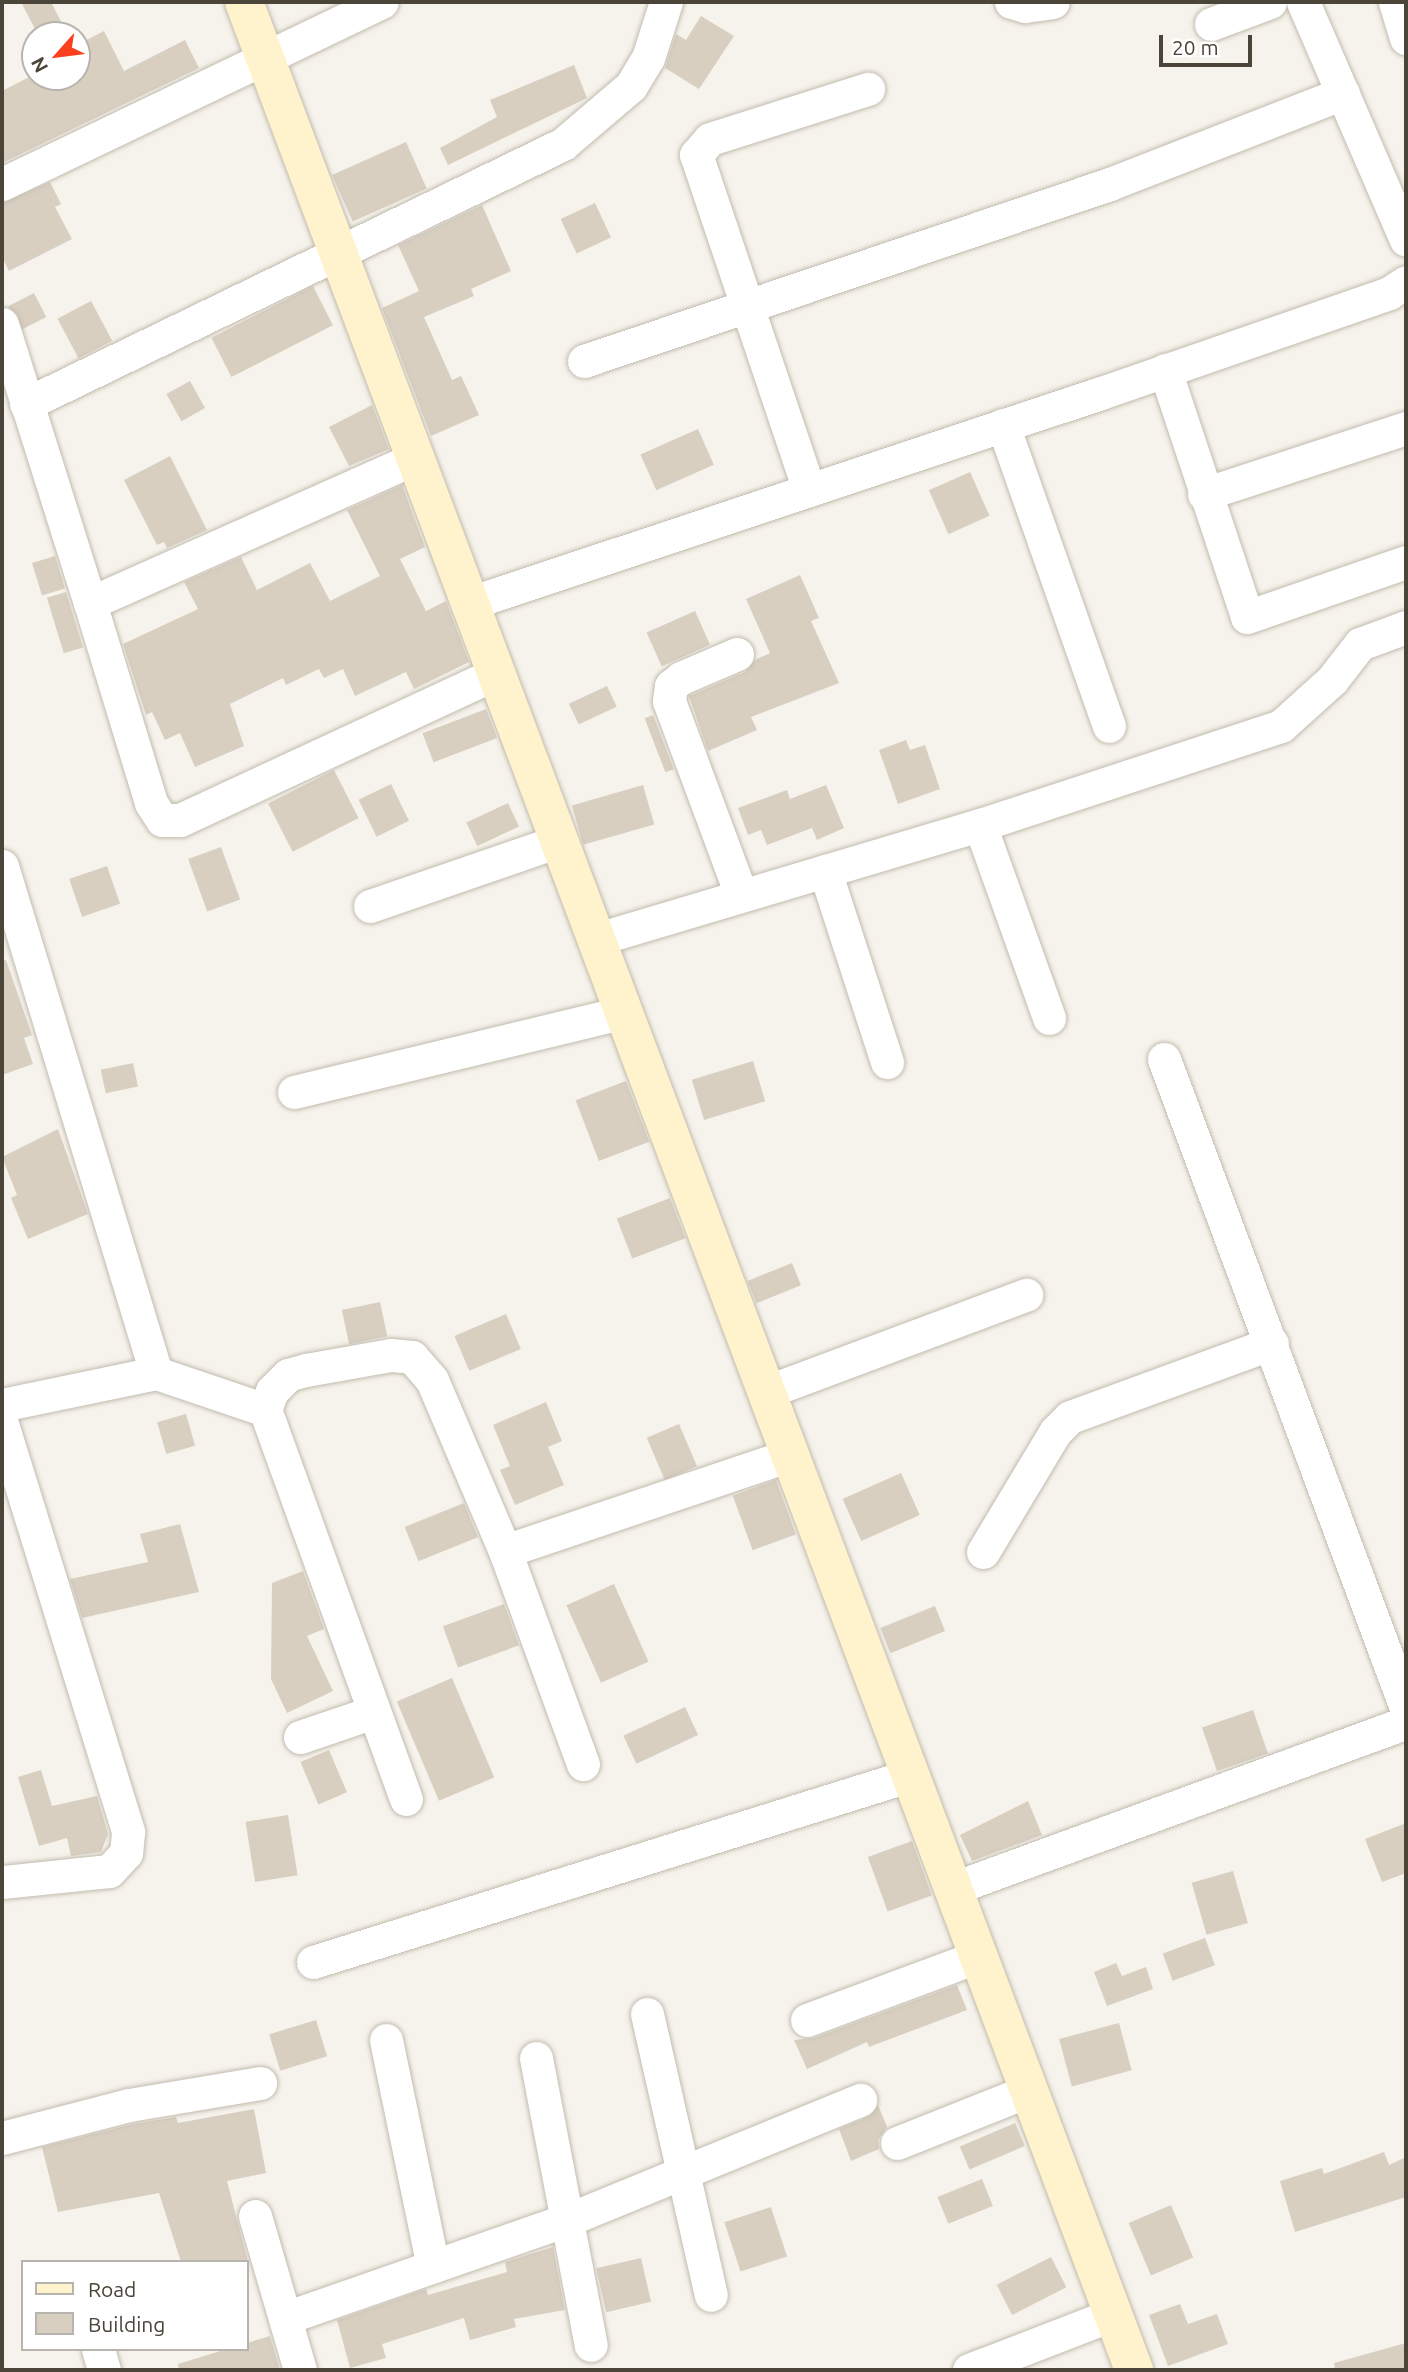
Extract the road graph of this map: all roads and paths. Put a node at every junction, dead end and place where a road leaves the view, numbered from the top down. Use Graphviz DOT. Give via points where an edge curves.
graph roads {
  1 [pos="244,2"];
  2 [pos="382,2"];
  3 [pos="666,2"];
  4 [pos="1011,2"];
  5 [pos="1053,2"];
  6 [pos="1270,2"];
  7 [pos="1303,2"];
  8 [pos="1395,2"];
  9 [pos="1211,24"];
  10 [pos="1406,38"];
  11 [pos="266,59"];
  12 [pos="868,89"];
  13 [pos="1343,93"];
  14 [pos="2,184"];
  15 [pos="1406,240"];
  16 [pos="338,254"];
  17 [pos="1406,282"];
  18 [pos="746,305"];
  19 [pos="2,324"];
  20 [pos="584,361"];
  21 [pos="1165,370"];
  22 [pos="26,404"];
  23 [pos="1003,425"];
  24 [pos="1406,428"];
  25 [pos="415,458"];
  26 [pos="809,490"];
  27 [pos="1204,495"];
  28 [pos="1406,562"];
  29 [pos="90,603"];
  30 [pos="470,603"];
  31 [pos="1406,627"];
  32 [pos="737,654"];
  33 [pos="496,673"];
  34 [pos="1109,726"];
  35 [pos="980,825"];
  36 [pos="559,841"];
  37 [pos="2,866"];
  38 [pos="825,871"];
  39 [pos="741,895"];
  40 [pos="370,906"];
  41 [pos="597,939"];
  42 [pos="624,1012"];
  43 [pos="1049,1018"];
  44 [pos="1164,1059"];
  45 [pos="887,1062"];
  46 [pos="294,1092"];
  47 [pos="1026,1295"];
  48 [pos="1272,1343"];
  49 [pos="156,1373"];
  50 [pos="766,1392"];
  51 [pos="2,1405"];
  52 [pos="265,1410"];
  53 [pos="2,1424"];
  54 [pos="790,1455"];
  55 [pos="505,1551"];
  56 [pos="983,1552"];
  57 [pos="1406,1708"];
  58 [pos="374,1712"];
  59 [pos="1406,1723"];
  60 [pos="300,1737"];
  61 [pos="583,1764"];
  62 [pos="911,1775"];
  63 [pos="406,1799"];
  64 [pos="2,1882"];
  65 [pos="954,1888"];
  66 [pos="979,1956"];
  67 [pos="313,1962"];
  68 [pos="647,2014"];
  69 [pos="807,2020"];
  70 [pos="386,2040"];
  71 [pos="536,2059"];
  72 [pos="260,2083"];
  73 [pos="1030,2090"];
  74 [pos="860,2100"];
  75 [pos="2,2138"];
  76 [pos="897,2143"];
  77 [pos="685,2171"];
  78 [pos="254,2216"];
  79 [pos="566,2220"];
  80 [pos="433,2266"];
  81 [pos="711,2295"];
  82 [pos="1114,2314"];
  83 [pos="285,2319"];
  84 [pos="591,2345"];
  85 [pos="99,2351"];
  86 [pos="104,2370"];
  87 [pos="300,2370"];
  88 [pos="969,2370"];
  89 [pos="1134,2370"];
  1 -- 11 [label="street"];
  2 -- 11 [label="street"];
  3 -- 16 [label="street" via="648,58 631,86 563,144"];
  4 -- 5 [label="street" via="1025,6"];
  6 -- 9 [label="street"];
  7 -- 13 [label="street"];
  8 -- 10 [label="street"];
  11 -- 14 [label="street"];
  11 -- 16 [label="street"];
  12 -- 18 [label="street" via="710,139 696,155"];
  13 -- 15 [label="street"];
  13 -- 18 [label="street" via="1110,184"];
  16 -- 22 [label="street"];
  16 -- 25 [label="street"];
  17 -- 21 [label="street" via="1389,293"];
  18 -- 20 [label="street"];
  18 -- 26 [label="street"];
  19 -- 22 [label="street"];
  21 -- 23 [label="street"];
  21 -- 27 [label="street"];
  22 -- 29 [label="street"];
  23 -- 26 [label="street"];
  23 -- 34 [label="street"];
  24 -- 27 [label="street"];
  25 -- 29 [label="street"];
  25 -- 30 [label="street"];
  26 -- 30 [label="street"];
  27 -- 28 [label="street" via="1247,617"];
  29 -- 33 [label="street" via="151,803 162,820 180,820"];
  30 -- 33 [label="street"];
  31 -- 35 [label="street" via="1360,644 1332,680 1281,726"];
  32 -- 39 [label="street" via="681,678 671,686 669,701"];
  33 -- 36 [label="street"];
  35 -- 38 [label="street"];
  35 -- 43 [label="street"];
  36 -- 40 [label="street"];
  36 -- 41 [label="street"];
  37 -- 49 [label="street"];
  38 -- 39 [label="street"];
  38 -- 45 [label="street"];
  39 -- 41 [label="street"];
  41 -- 42 [label="street"];
  42 -- 46 [label="street"];
  42 -- 50 [label="street"];
  44 -- 48 [label="street"];
  47 -- 50 [label="street"];
  48 -- 56 [label="street" via="1070,1417 1055,1432"];
  48 -- 57 [label="street"];
  49 -- 51 [label="street"];
  49 -- 52 [label="street"];
  50 -- 54 [label="street"];
  52 -- 55 [label="street" via="272,1391 288,1376 391,1355 412,1357 432,1380"];
  52 -- 58 [label="street"];
  53 -- 64 [label="street" via="128,1832 126,1853 109,1871"];
  54 -- 55 [label="street"];
  54 -- 62 [label="street"];
  55 -- 61 [label="street"];
  58 -- 60 [label="street"];
  58 -- 63 [label="street"];
  59 -- 65 [label="street"];
  62 -- 65 [label="street"];
  62 -- 67 [label="street"];
  65 -- 66 [label="street"];
  66 -- 69 [label="street"];
  66 -- 73 [label="street"];
  68 -- 77 [label="street"];
  70 -- 80 [label="street"];
  71 -- 79 [label="street"];
  72 -- 75 [label="street" via="129,2105"];
  73 -- 76 [label="street"];
  73 -- 82 [label="street"];
  74 -- 77 [label="street"];
  77 -- 79 [label="street"];
  77 -- 81 [label="street"];
  78 -- 83 [label="street"];
  79 -- 80 [label="street"];
  79 -- 84 [label="street"];
  80 -- 83 [label="street"];
  82 -- 88 [label="street"];
  82 -- 89 [label="street"];
  83 -- 87 [label="street"];
  85 -- 86 [label="street"];
}
